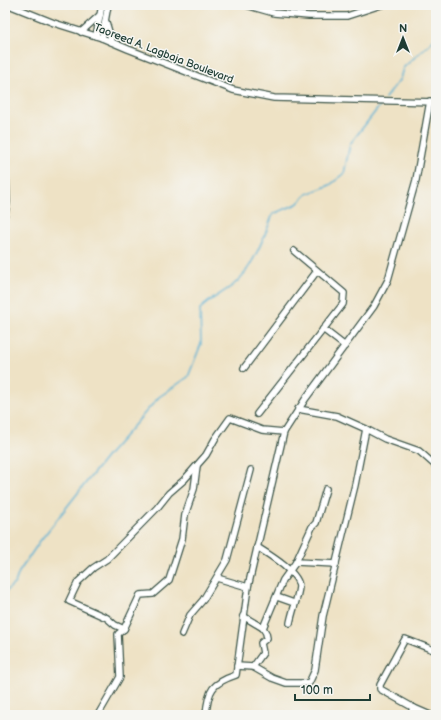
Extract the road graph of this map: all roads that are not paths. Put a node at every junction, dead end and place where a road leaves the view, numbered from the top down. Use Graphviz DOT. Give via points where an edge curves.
graph roads {
  1 [pos="6,5"];
  2 [pos="9,5"];
  3 [pos="102,5"];
  4 [pos="108,5"];
  5 [pos="246,5"];
  6 [pos="380,5"];
  7 [pos="5,14"];
  8 [pos="100,15"];
  9 [pos="105,21"];
  10 [pos="80,32"];
  11 [pos="96,36"];
  12 [pos="102,38"];
  13 [pos="112,42"];
  14 [pos="433,101"];
  15 [pos="5,155"];
  16 [pos="5,214"];
  17 [pos="294,251"];
  18 [pos="317,271"];
  19 [pos="323,329"];
  20 [pos="345,346"];
  21 [pos="244,368"];
  22 [pos="298,409"];
  23 [pos="256,414"];
  24 [pos="366,429"];
  25 [pos="284,432"];
  26 [pos="197,465"];
  27 [pos="436,466"];
  28 [pos="251,470"];
  29 [pos="326,489"];
  30 [pos="257,547"];
  31 [pos="296,562"];
  32 [pos="336,564"];
  33 [pos="289,570"];
  34 [pos="217,578"];
  35 [pos="248,586"];
  36 [pos="277,597"];
  37 [pos="294,603"];
  38 [pos="243,616"];
  39 [pos="290,623"];
  40 [pos="263,628"];
  41 [pos="124,629"];
  42 [pos="182,634"];
  43 [pos="436,651"];
  44 [pos="237,666"];
  45 [pos="253,667"];
  46 [pos="414,708"];
  47 [pos="98,715"];
  48 [pos="206,715"];
  49 [pos="409,715"];
  50 [pos="430,715"];
  1 -- 7 [label="street"];
  2 -- 10 [label="street, Taoreed A. Lagbaja Boulevard"];
  3 -- 8 [label="street"];
  4 -- 9 [label="street"];
  5 -- 6 [label="street" via="274,13 309,16 347,16"];
  8 -- 10 [label="street"];
  8 -- 11 [label="street"];
  9 -- 12 [label="street"];
  9 -- 13 [label="street"];
  10 -- 11 [label="street, Taoreed A. Lagbaja Boulevard"];
  11 -- 12 [label="street, Taoreed A. Lagbaja Boulevard"];
  12 -- 13 [label="street, Taoreed A. Lagbaja Boulevard"];
  13 -- 14 [label="street, Taoreed A. Lagbaja Boulevard" via="233,90 274,98"];
  14 -- 20 [label="street" via="416,180 388,280 374,306"];
  15 -- 16 [label="street"];
  17 -- 18 [label="street"];
  18 -- 19 [label="street" via="344,293 343,304"];
  18 -- 21 [label="street"];
  19 -- 20 [label="street"];
  19 -- 23 [label="street"];
  20 -- 22 [label="street"];
  22 -- 24 [label="street" via="337,416"];
  22 -- 25 [label="street"];
  24 -- 27 [label="street" via="419,451"];
  24 -- 32 [label="street"];
  25 -- 26 [label="street" via="262,430 230,418"];
  25 -- 30 [label="street"];
  26 -- 41 [label="street" via="182,539 169,580 153,594 140,596"];
  26 -- 41 [label="street" via="132,534 78,582 69,601 107,618"];
  28 -- 34 [label="street" via="227,560"];
  29 -- 31 [label="street" via="316,523"];
  30 -- 33 [label="street"];
  30 -- 35 [label="street"];
  31 -- 32 [label="street"];
  31 -- 33 [label="street"];
  32 -- 45 [label="street" via="323,616 312,679 309,683 286,683"];
  33 -- 36 [label="street"];
  33 -- 37 [label="street" via="299,587"];
  34 -- 35 [label="street"];
  34 -- 42 [label="street" via="190,615"];
  35 -- 38 [label="street"];
  36 -- 37 [label="street"];
  36 -- 40 [label="street"];
  37 -- 39 [label="street"];
  38 -- 40 [label="street"];
  38 -- 44 [label="street"];
  40 -- 45 [label="street" via="267,638 261,643 263,652"];
  41 -- 47 [label="street" via="118,634 120,677"];
  43 -- 46 [label="street" via="405,639 380,685 380,689"];
  44 -- 45 [label="street"];
  44 -- 48 [label="street" via="236,675 220,680 208,694"];
  46 -- 49 [label="street"];
  46 -- 50 [label="street"];
}
